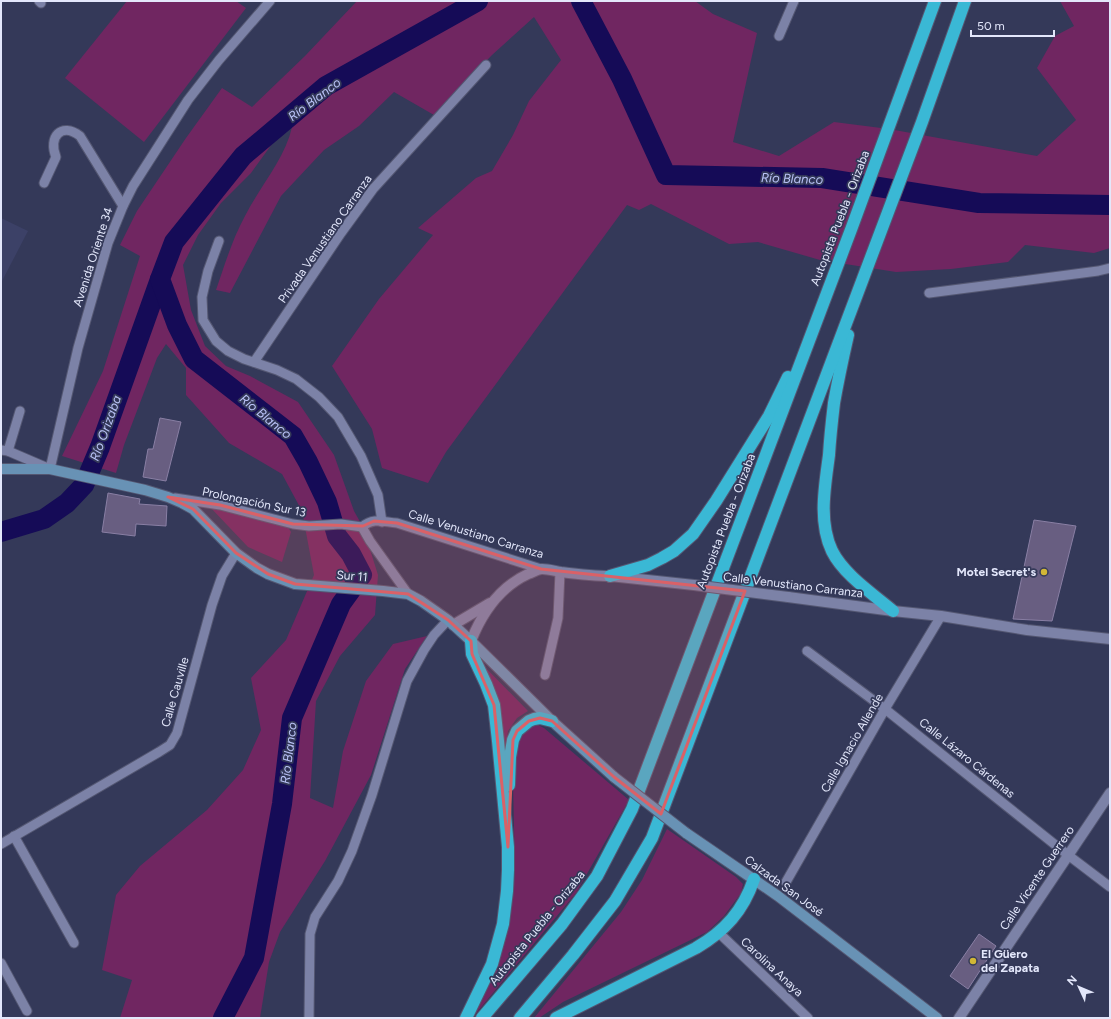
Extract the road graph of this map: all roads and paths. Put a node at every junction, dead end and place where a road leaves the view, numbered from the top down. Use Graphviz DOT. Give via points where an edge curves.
graph roads {
  1 [pos="270,1"];
  2 [pos="794,1"];
  3 [pos="935,1"];
  4 [pos="965,1"];
  5 [pos="779,36"];
  6 [pos="486,65"];
  7 [pos="44,183"];
  8 [pos="123,206"];
  9 [pos="219,241"];
  10 [pos="1110,268"];
  11 [pos="929,293"];
  12 [pos="854,302"];
  13 [pos="819,313"];
  14 [pos="254,362"];
  15 [pos="20,411"];
  16 [pos="4,450"];
  17 [pos="1,469"];
  18 [pos="51,469"];
  19 [pos="168,497"];
  20 [pos="382,522"];
  21 [pos="361,526"];
  22 [pos="236,552"];
  23 [pos="541,569"];
  24 [pos="560,572"];
  25 [pos="610,576"];
  26 [pos="408,594"];
  27 [pos="494,601"];
  28 [pos="892,611"];
  29 [pos="941,616"];
  30 [pos="450,622"];
  31 [pos="1110,639"];
  32 [pos="471,641"];
  33 [pos="807,651"];
  34 [pos="545,675"];
  35 [pos="885,709"];
  36 [pos="552,721"];
  37 [pos="614,777"];
  38 [pos="1110,793"];
  39 [pos="14,836"];
  40 [pos="1,844"];
  41 [pos="508,847"];
  42 [pos="1068,855"];
  43 [pos="754,879"];
  44 [pos="786,882"];
  45 [pos="1110,887"];
  46 [pos="719,933"];
  47 [pos="74,943"];
  48 [pos="1,963"];
  49 [pos="27,1011"];
  50 [pos="308,1018"];
  51 [pos="466,1018"];
  52 [pos="482,1018"];
  53 [pos="520,1018"];
  54 [pos="556,1018"];
  55 [pos="808,1018"];
  56 [pos="937,1018"];
  57 [pos="959,1018"];
  1 -- 8 [label="street, Avenida Oriente 34" via="188,100"];
  2 -- 5 [label="street"];
  3 -- 13 [label="highway, Autopista Puebla - Orizaba"];
  4 -- 12 [label="highway"];
  6 -- 14 [label="street, Privada Venustiano Carranza" via="373,189"];
  7 -- 8 [label="street" via="56,157 53,149 58,133 74,131 80,136"];
  8 -- 18 [label="street, Avenida Oriente 34" via="108,243 78,348"];
  9 -- 14 [label="street" via="202,297 203,320 216,341 228,351"];
  10 -- 11 [label="street"];
  12 -- 28 [label="highway" via="834,404 823,505 825,525 832,551 839,562"];
  12 -- 53 [label="highway" via="652,838 615,901 573,956"];
  13 -- 25 [label="highway" via="769,416 693,534 662,558 648,565"];
  13 -- 52 [label="highway, Autopista Puebla - Orizaba" via="632,809 597,876 562,924"];
  14 -- 20 [label="street" via="296,379 319,397 338,417 361,456 378,495"];
  15 -- 16 [label="street"];
  16 -- 18 [label="street"];
  17 -- 18 [label="main road, Sur 11"];
  18 -- 19 [label="main road, Sur 11"];
  19 -- 21 [label="street, Prolongación Sur 13" via="220,505 293,524"];
  19 -- 22 [label="main road, Sur 11" via="193,509"];
  20 -- 21 [label="street, Calle Venustiano Carranza" via="368,522"];
  20 -- 23 [label="street, Calle Venustiano Carranza" via="397,523"];
  21 -- 26 [label="street"];
  22 -- 26 [label="main road, Sur 11" via="268,574 295,584"];
  22 -- 39 [label="street, Calle Cauville" via="222,576 212,605 177,732 170,744"];
  23 -- 24 [label="street, Calle Venustiano Carranza"];
  23 -- 27 [label="street" via="524,576"];
  24 -- 25 [label="street, Calle Venustiano Carranza"];
  24 -- 34 [label="street" via="558,618"];
  25 -- 28 [label="street, Calle Venustiano Carranza, bridge"];
  26 -- 30 [label="main road, Sur 11"];
  27 -- 30 [label="street"];
  27 -- 32 [label="street" via="484,613"];
  28 -- 29 [label="street, Calle Venustiano Carranza"];
  29 -- 31 [label="street, Calle Venustiano Carranza" via="1027,630"];
  29 -- 35 [label="street, Calle Ignacio Allende"];
  30 -- 32 [label="main road, Sur 11"];
  30 -- 50 [label="street" via="434,635 407,680 352,851 338,881 315,917 310,934"];
  32 -- 36 [label="main road, Sur 11"];
  32 -- 41 [label="highway" via="472,654 494,704"];
  33 -- 35 [label="street, Calle Lázaro Cárdenas"];
  35 -- 42 [label="street, Calle Lázaro Cárdenas"];
  35 -- 44 [label="street, Calle Ignacio Allende"];
  36 -- 37 [label="main road, Sur 11"];
  36 -- 41 [label="highway" via="540,718 529,721 517,731 513,740 510,757"];
  37 -- 43 [label="main road, Calzada San José, bridge" via="686,833"];
  38 -- 42 [label="street, Calle Vicente Guerrero"];
  39 -- 40 [label="street, Calle Cauville"];
  39 -- 47 [label="street"];
  41 -- 51 [label="highway" via="503,924 492,964"];
  42 -- 45 [label="street, Calle Lázaro Cárdenas"];
  42 -- 57 [label="street, Calle Vicente Guerrero"];
  43 -- 46 [label="highway" via="744,904"];
  43 -- 56 [label="main road, Calzada San José"];
  46 -- 54 [label="highway" via="696,948"];
  46 -- 55 [label="street, Carolina Anaya"];
  48 -- 49 [label="street"];
}
